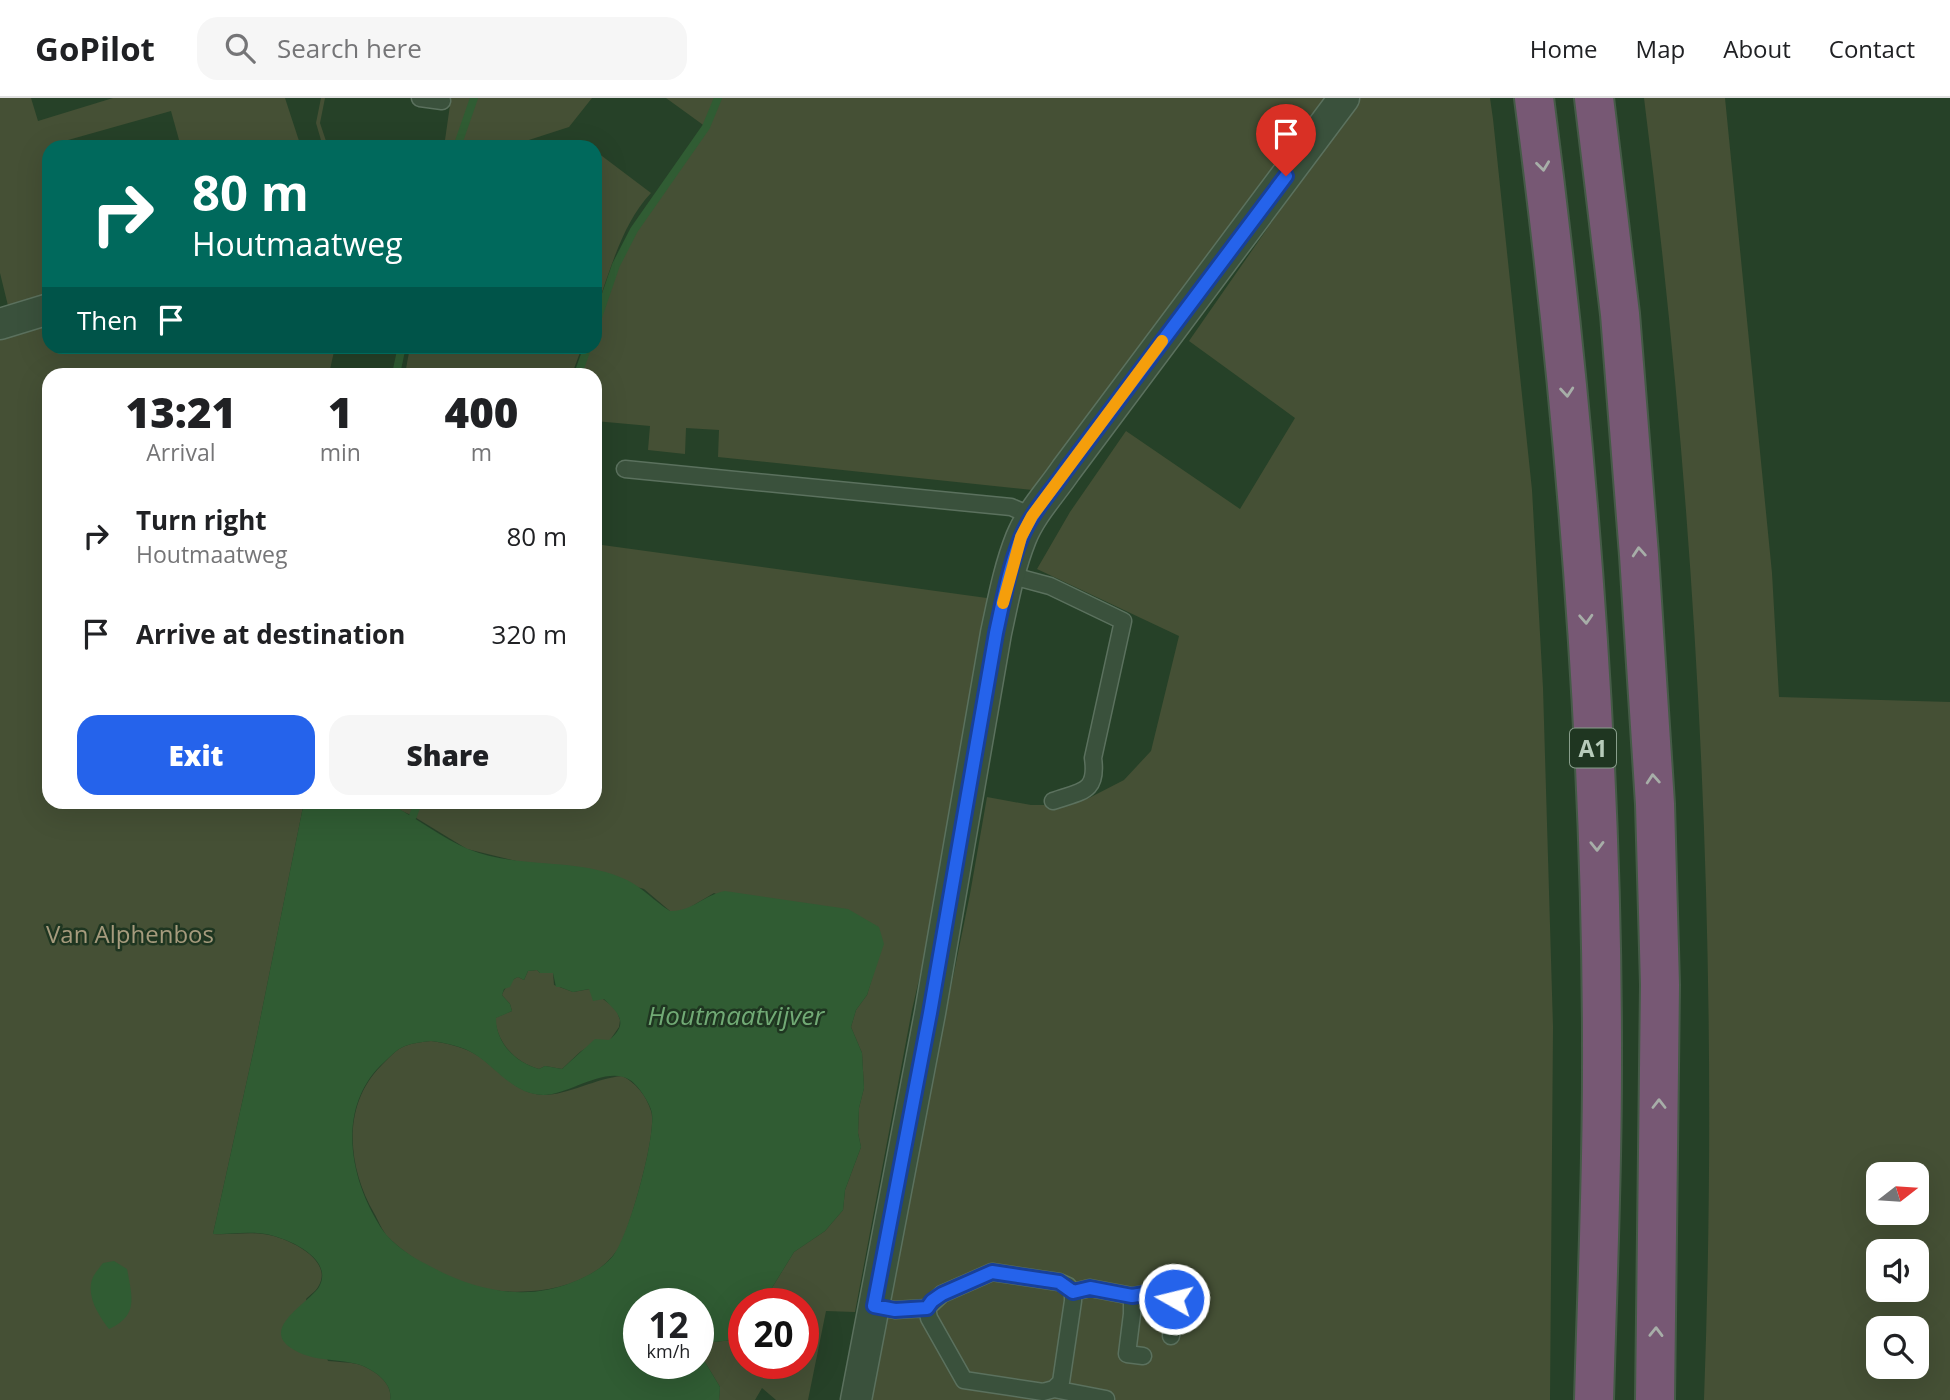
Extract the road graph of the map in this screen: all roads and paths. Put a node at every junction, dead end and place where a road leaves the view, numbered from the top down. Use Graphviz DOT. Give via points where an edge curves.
graph roads {
  1 [pos="420,98"];
  2 [pos="1345,98"];
  3 [pos="1534,98"];
  4 [pos="1594,98"];
  5 [pos="442,102"];
  6 [pos="42,311"];
  7 [pos="0,324"];
  8 [pos="625,469"];
  9 [pos="1032,516"];
  10 [pos="1009,575"];
  11 [pos="1054,801"];
  12 [pos="1073,1292"];
  13 [pos="1132,1296"];
  14 [pos="874,1306"];
  15 [pos="927,1308"];
  16 [pos="1171,1336"];
  17 [pos="1143,1356"];
  18 [pos="1054,1390"];
  19 [pos="1106,1399"];
  20 [pos="856,1400"];
  21 [pos="1594,1400"];
  22 [pos="1655,1400"];
  1 -- 5 [label="lane"];
  2 -- 9 [label="street"];
  3 -- 21 [label="highway, A1, one-way" via="1562,333 1585,607 1596,811 1602,1072"];
  22 -- 4 [label="highway, A1, one-way" via="1660,985 1655,804 1621,327"];
  6 -- 7 [label="street"];
  8 -- 9 [label="lane" via="1011,507"];
  9 -- 10 [label="street"];
  10 -- 11 [label="lane" via="1050,586 1124,621 1093,758 1092,783"];
  10 -- 14 [label="street"];
  12 -- 13 [label="lane" via="1090,1288"];
  12 -- 15 [label="lane" via="1059,1282 992,1272 942,1294"];
  12 -- 18 [label="lane" via="1061,1382"];
  13 -- 16 [label="lane" via="1174,1299"];
  13 -- 17 [label="lane" via="1127,1354"];
  14 -- 15 [label="lane"];
  14 -- 20 [label="street"];
  15 -- 18 [label="lane" via="964,1380"];
  18 -- 19 [label="lane"];
}
